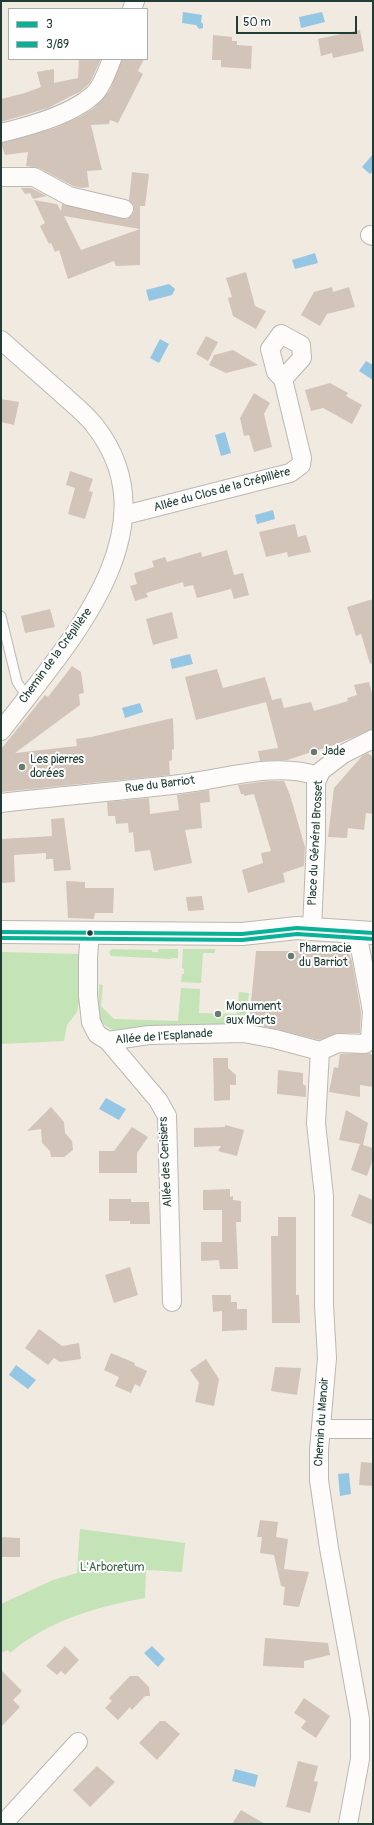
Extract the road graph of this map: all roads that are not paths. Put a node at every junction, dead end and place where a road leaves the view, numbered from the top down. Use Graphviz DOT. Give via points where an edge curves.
graph roads {
  1 [pos="112,60"];
  2 [pos="1,133"];
  3 [pos="1,177"];
  4 [pos="124,209"];
  5 [pos="1,340"];
  6 [pos="283,379"];
  7 [pos="125,515"];
  8 [pos="1,616"];
  9 [pos="27,697"];
  10 [pos="1,731"];
  11 [pos="373,739"];
  12 [pos="318,776"];
  13 [pos="1,803"];
  14 [pos="312,928"];
  15 [pos="1,932"];
  16 [pos="90,932"];
  17 [pos="365,932"];
  18 [pos="108,1041"];
  19 [pos="320,1058"];
  20 [pos="172,1302"];
  21 [pos="321,1429"];
  22 [pos="373,1429"];
  23 [pos="78,1742"];
  24 [pos="366,1762"];
  25 [pos="3,1824"];
  26 [pos="348,1824"];
  1 -- 2 [label="street" via="97,90 85,101 45,119"];
  3 -- 4 [label="street" via="34,177 69,196"];
  5 -- 7 [label="street, Chemin de la Crépillère" via="95,426 117,464"];
  6 -- 7 [label="street, Allée du Clos de la Crépillère" via="302,458 301,465 290,474"];
  7 -- 9 [label="street, Chemin de la Crépillère" via="121,537 106,580 94,604 66,647"];
  8 -- 9 [label="lane" via="17,682"];
  9 -- 10 [label="street, Chemin de la Crépillère"];
  11 -- 12 [label="street, Place du Général Brosset" via="343,754"];
  12 -- 13 [label="street, Rue du Barriot" via="304,771 264,771 182,784"];
  12 -- 14 [label="street, Place du Général Brosset"];
  14 -- 16 [label="street" via="242,934"];
  14 -- 17 [label="street"];
  15 -- 16 [label="street"];
  16 -- 18 [label="street, Allée de l'Esplanade" via="88,996 91,1022 97,1034"];
  17 -- 19 [label="street" via="372,1011 370,1039 365,1044 338,1043"];
  18 -- 19 [label="street, Allée de l'Esplanade" via="150,1036 244,1033 275,1038"];
  18 -- 20 [label="street, Allée des Cerisiers" via="158,1100 167,1116"];
  19 -- 21 [label="street, Chemin du Manoir" via="316,1123 324,1196 324,1305 327,1358"];
  21 -- 22 [label="street"];
  21 -- 24 [label="street, Chemin du Manoir" via="318,1450 321,1496 359,1707"];
  23 -- 25 [label="street"];
  24 -- 26 [label="street, Chemin du Manoir"];
}
